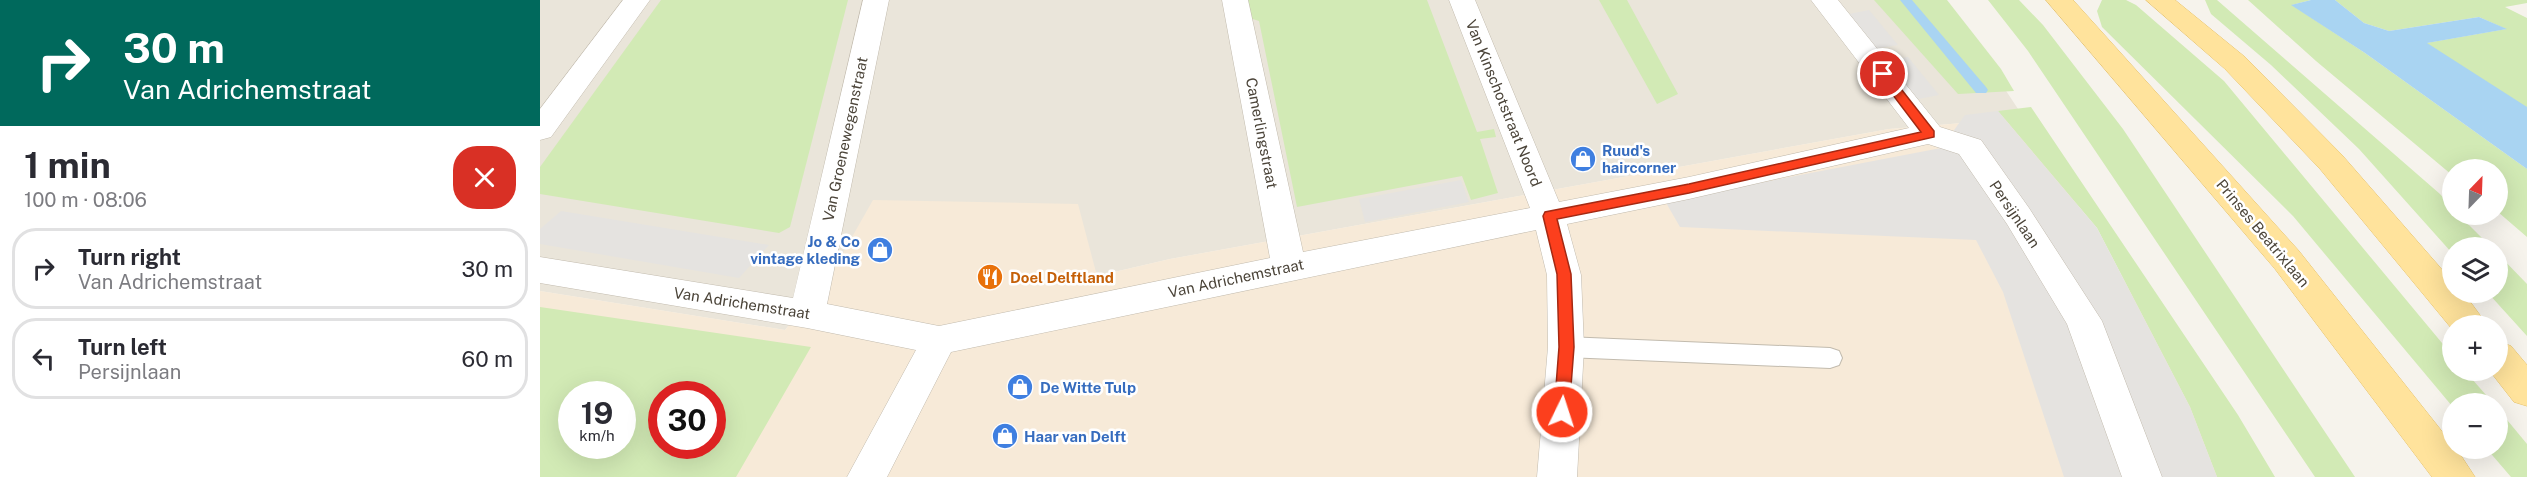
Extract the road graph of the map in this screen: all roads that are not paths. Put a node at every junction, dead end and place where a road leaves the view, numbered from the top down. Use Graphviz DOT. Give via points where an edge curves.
graph roads {
  1 [pos="637,0"];
  2 [pos="876,0"];
  3 [pos="1235,0"];
  4 [pos="1462,0"];
  5 [pos="1824,0"];
  6 [pos="2059,0"];
  7 [pos="2158,0"];
  8 [pos="540,130"];
  9 [pos="1929,134"];
  10 [pos="1549,216"];
  11 [pos="1289,267"];
  12 [pos="540,270"];
  13 [pos="807,314"];
  14 [pos="2462,315"];
  15 [pos="939,340"];
  16 [pos="1566,347"];
  17 [pos="1830,358"];
  18 [pos="2508,368"];
  19 [pos="2527,391"];
  20 [pos="867,477"];
  21 [pos="1557,477"];
  22 [pos="2142,477"];
  23 [pos="2455,477"];
  1 -- 8 [label="street"];
  2 -- 13 [label="street, Van Groenewegenstraat"];
  3 -- 11 [label="street, Camerlingstraat"];
  4 -- 10 [label="street, Van Kinschotstraat Noord"];
  5 -- 9 [label="street"];
  6 -- 23 [label="main road, Prinses Beatrixlaan" via="2287,260"];
  7 -- 14 [label="main road" via="2235,63 2331,162"];
  9 -- 10 [label="street, Van Adrichemstraat"];
  9 -- 22 [label="street, Persijnlaan" via="1970,147 2084,321"];
  10 -- 11 [label="street, Van Adrichemstraat"];
  10 -- 16 [label="street, Van Kinschotstraat Noord" via="1564,274"];
  11 -- 15 [label="street, Van Adrichemstraat"];
  12 -- 13 [label="street, Van Adrichemstraat"];
  13 -- 15 [label="street, Van Adrichemstraat"];
  15 -- 20 [label="street"];
  16 -- 17 [label="lane"];
  16 -- 21 [label="street, Van Kinschotstraat Noord"];
  18 -- 19 [label="main road"];
}
